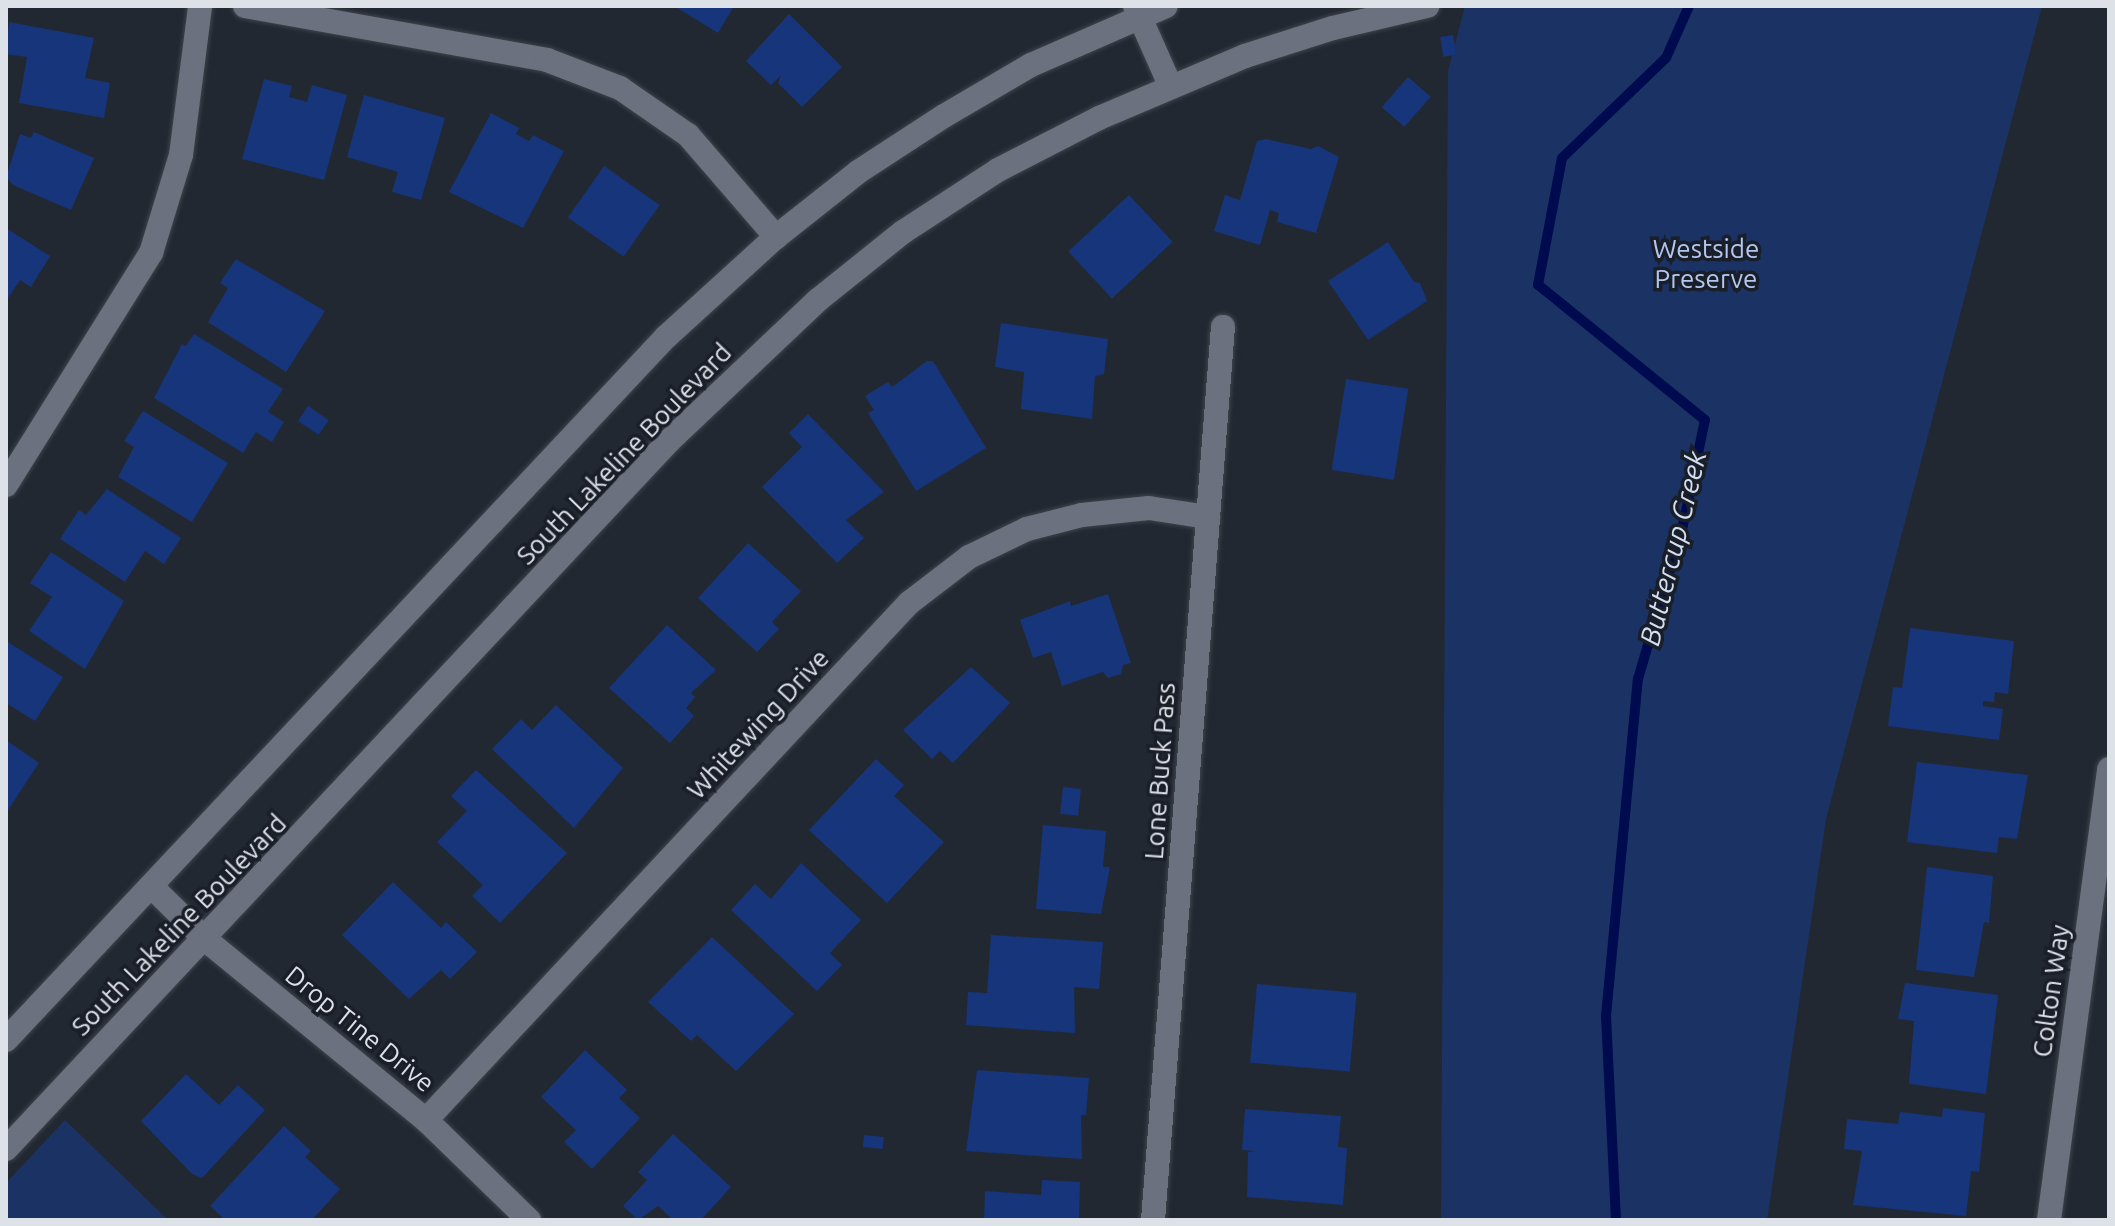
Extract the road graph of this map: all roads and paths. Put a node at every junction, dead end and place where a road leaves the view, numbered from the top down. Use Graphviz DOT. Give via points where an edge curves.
graph roads {
  1 [pos="200,6"];
  2 [pos="245,6"];
  3 [pos="1166,6"];
  4 [pos="1427,6"];
  5 [pos="1138,11"];
  6 [pos="1170,85"];
  7 [pos="776,237"];
  8 [pos="1223,327"];
  9 [pos="6,485"];
  10 [pos="1208,517"];
  11 [pos="2109,769"];
  12 [pos="2103,864"];
  13 [pos="151,886"];
  14 [pos="206,940"];
  15 [pos="6,1040"];
  16 [pos="426,1120"];
  17 [pos="6,1149"];
  18 [pos="529,1220"];
  19 [pos="1153,1220"];
  20 [pos="2049,1220"];
  1 -- 9 [label="street" via="181,155 151,253"];
  2 -- 7 [label="street" via="547,60 620,88 688,135 748,198"];
  3 -- 5 [label="street, South Lakeline Boulevard"];
  4 -- 6 [label="street, South Lakeline Boulevard" via="1333,28"];
  5 -- 6 [label="street"];
  5 -- 7 [label="street, South Lakeline Boulevard" via="944,116 858,172"];
  6 -- 14 [label="street, South Lakeline Boulevard" via="998,170 903,232 818,300 670,440"];
  7 -- 13 [label="street, South Lakeline Boulevard" via="666,337"];
  8 -- 10 [label="street, Lone Buck Pass"];
  10 -- 16 [label="street, Whitewing Drive" via="1149,508 1082,515 1027,529 969,557 909,603"];
  10 -- 19 [label="street, Lone Buck Pass"];
  11 -- 12 [label="street, Colton Way"];
  12 -- 20 [label="street, Colton Way"];
  13 -- 14 [label="street, Drop Tine Drive"];
  13 -- 15 [label="street, South Lakeline Boulevard"];
  14 -- 16 [label="street, Drop Tine Drive"];
  14 -- 17 [label="street, South Lakeline Boulevard"];
  16 -- 18 [label="street, Drop Tine Drive"];
}
